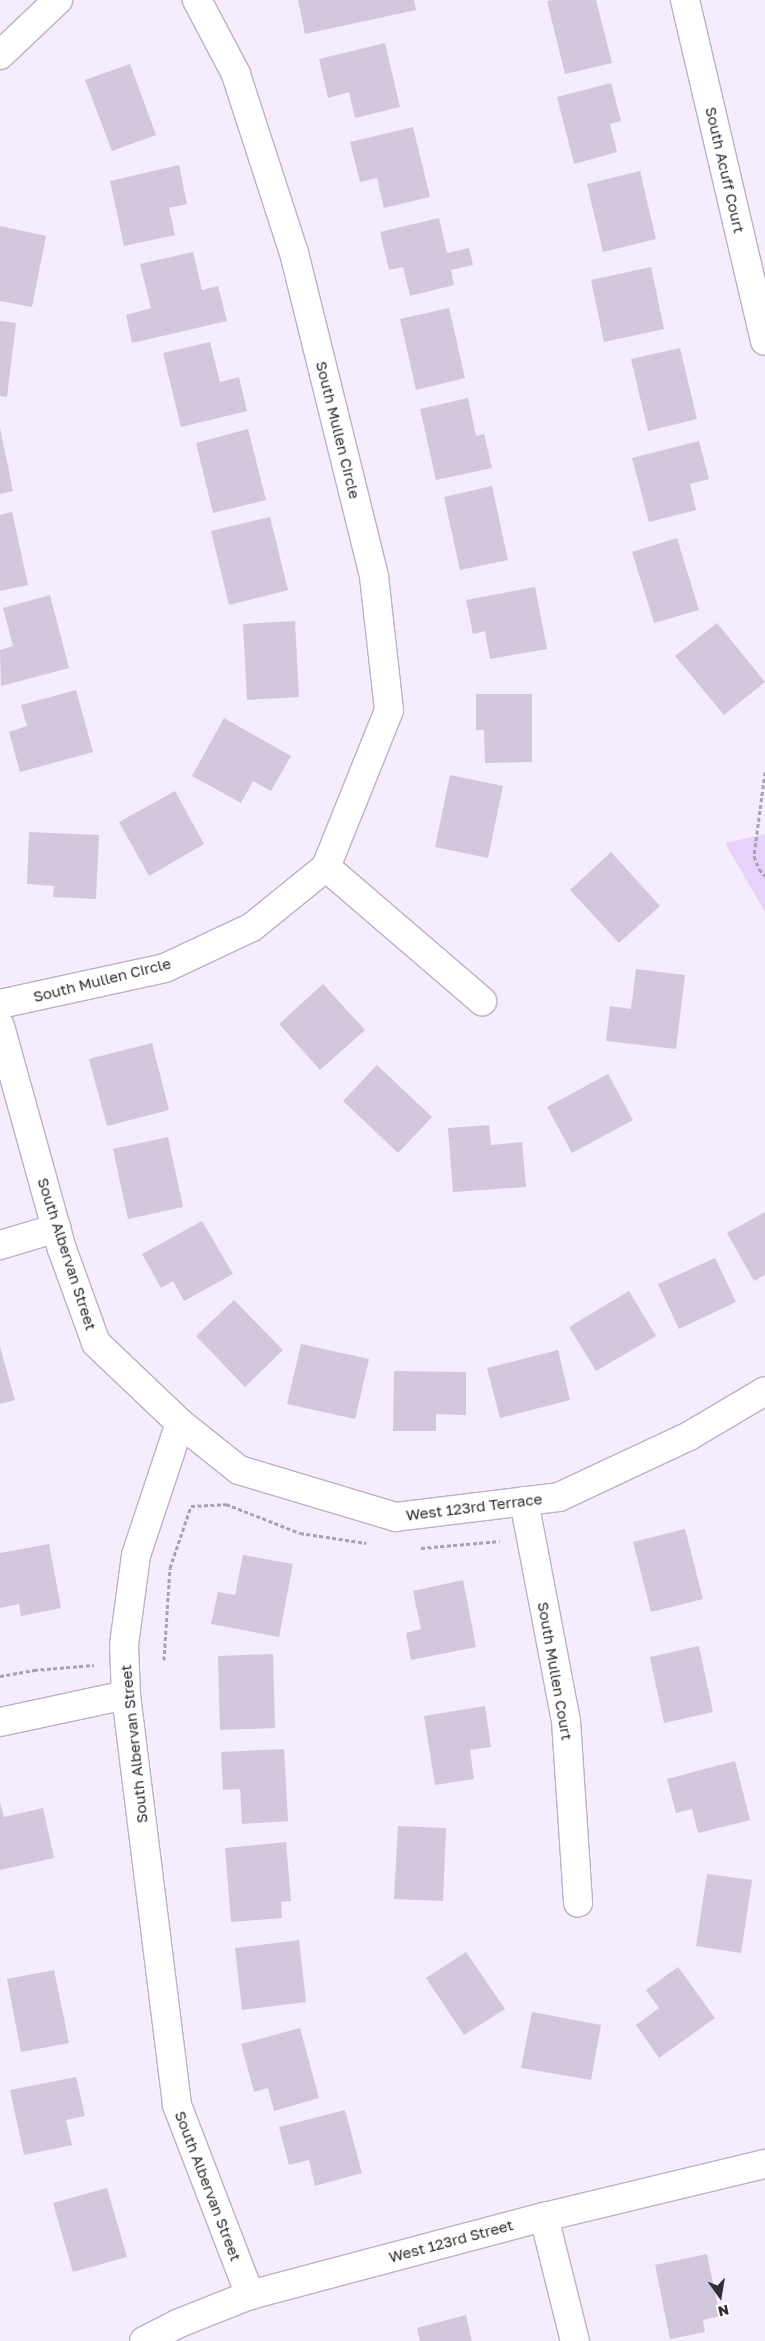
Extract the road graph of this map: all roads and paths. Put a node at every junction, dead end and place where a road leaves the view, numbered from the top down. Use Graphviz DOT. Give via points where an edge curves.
graph roads {
  1 [pos="58,0"];
  2 [pos="197,0"];
  3 [pos="684,0"];
  4 [pos="0,55"];
  5 [pos="765,341"];
  6 [pos="765,772"];
  7 [pos="326,867"];
  8 [pos="765,876"];
  9 [pos="482,1001"];
  10 [pos="0,1004"];
  11 [pos="0,1026"];
  12 [pos="57,1228"];
  13 [pos="0,1244"];
  14 [pos="765,1391"];
  15 [pos="180,1423"];
  16 [pos="524,1501"];
  17 [pos="508,1540"];
  18 [pos="369,1543"];
  19 [pos="417,1548"];
  20 [pos="164,1660"];
  21 [pos="102,1665"];
  22 [pos="0,1676"];
  23 [pos="126,1695"];
  24 [pos="0,1722"];
  25 [pos="578,1903"];
  26 [pos="765,2164"];
  27 [pos="544,2217"];
  28 [pos="250,2295"];
  29 [pos="144,2341"];
  30 [pos="575,2341"];
  1 -- 4 [label="street"];
  2 -- 7 [label="street, South Mullen Circle" via="236,74 294,253 374,576 389,710"];
  3 -- 5 [label="street, South Acuff Court"];
  6 -- 8 [label="path" via="754,856"];
  7 -- 9 [label="street"];
  7 -- 10 [label="street, South Mullen Circle" via="252,927 165,968"];
  11 -- 12 [label="street, South Albervan Street"];
  12 -- 13 [label="street"];
  12 -- 15 [label="street, South Albervan Street" via="96,1343"];
  14 -- 16 [label="street, West 123rd Terrace" via="689,1436 559,1497"];
  15 -- 16 [label="street, West 123rd Terrace" via="239,1470 396,1517"];
  15 -- 23 [label="street, South Albervan Street" via="136,1555 124,1645"];
  16 -- 25 [label="street, South Mullen Court" via="566,1721"];
  17 -- 19 [label="path"];
  18 -- 20 [label="path" via="300,1534 226,1504 191,1506 170,1568"];
  21 -- 22 [label="path"];
  23 -- 24 [label="street"];
  23 -- 28 [label="street, South Albervan Street" via="178,2105"];
  26 -- 27 [label="street, West 123rd Street"];
  27 -- 28 [label="street, West 123rd Street"];
  27 -- 30 [label="street"];
  28 -- 29 [label="street, West 123rd Street"];
}
